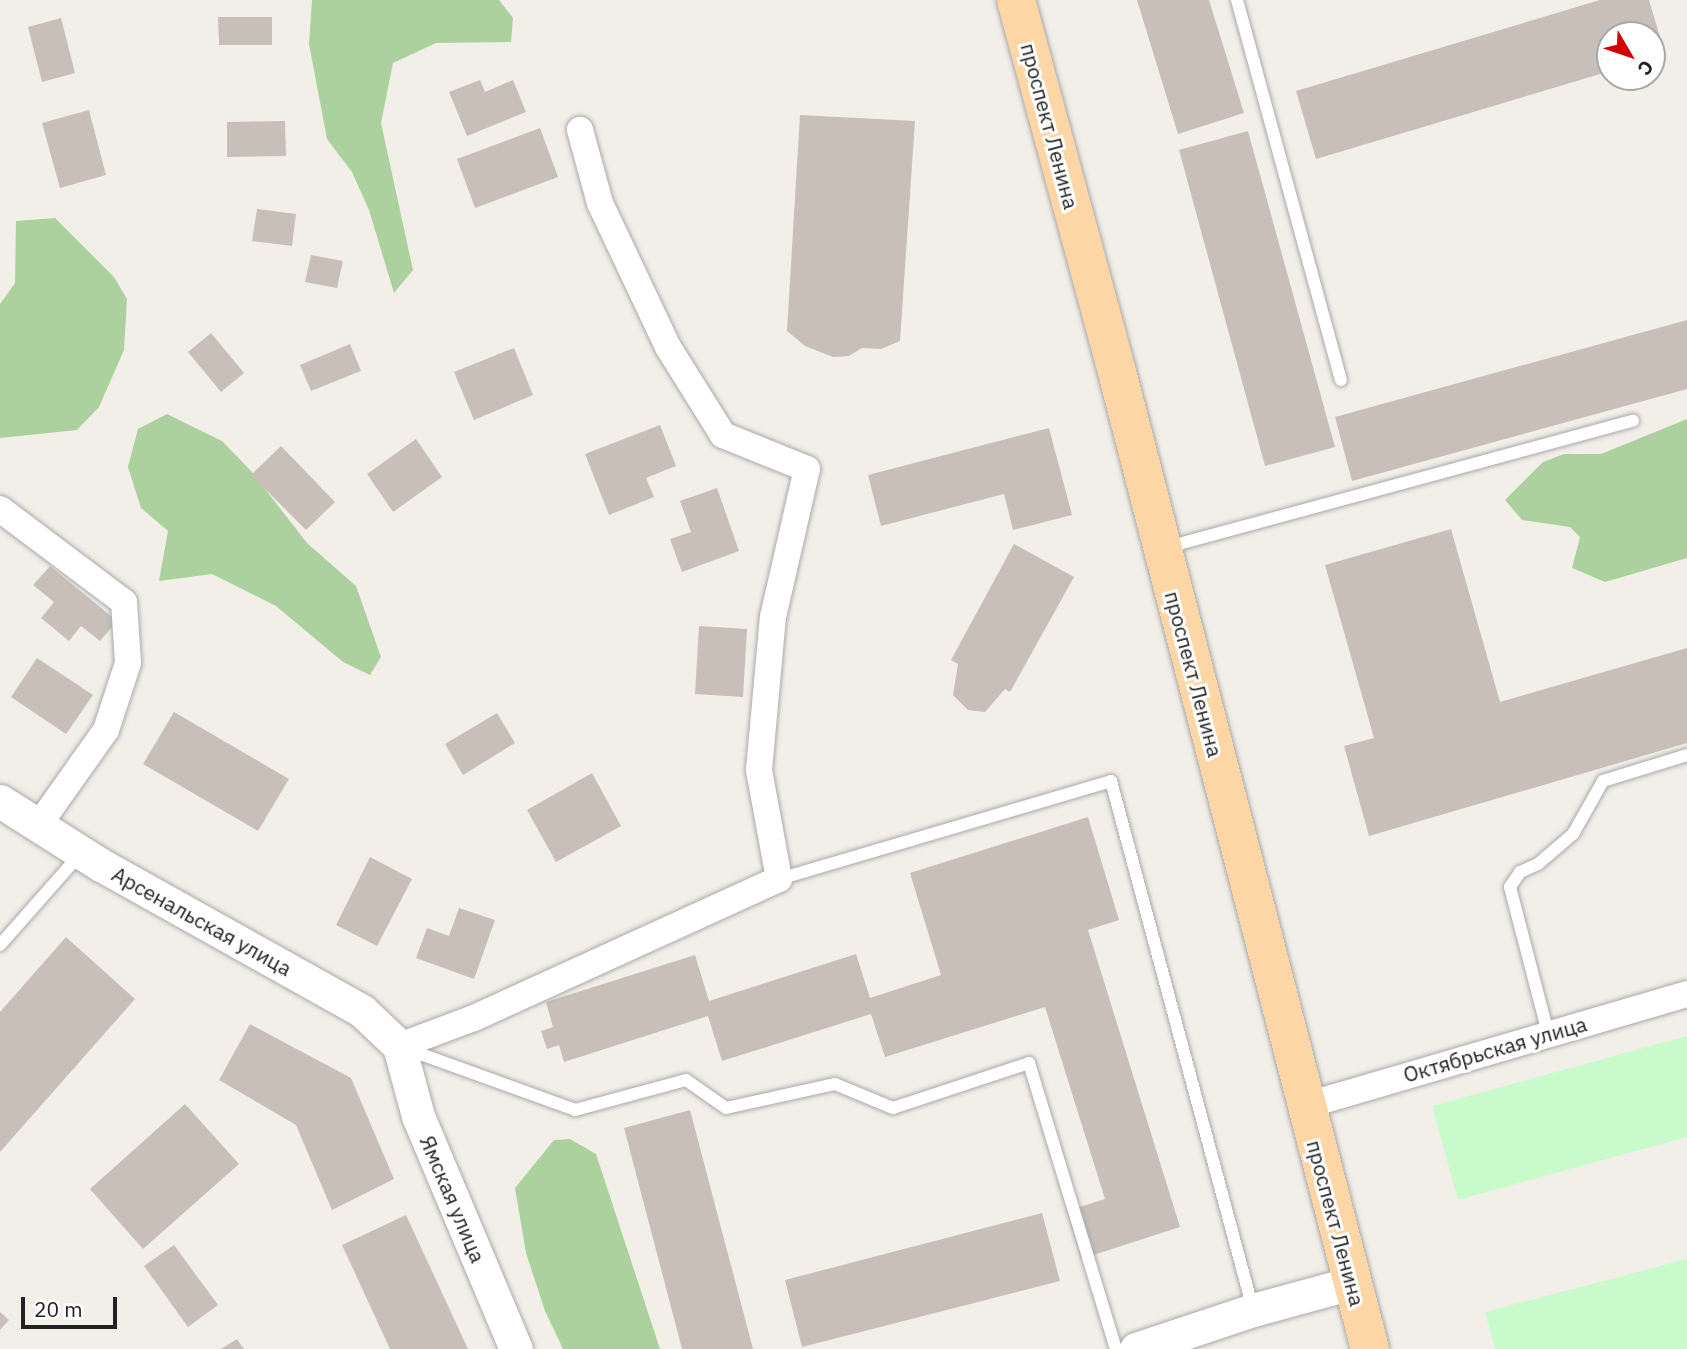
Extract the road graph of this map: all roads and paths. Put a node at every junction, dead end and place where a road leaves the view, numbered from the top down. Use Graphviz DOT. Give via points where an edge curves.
graph roads {
  1 [pos="1016,0"];
  2 [pos="1237,0"];
  3 [pos="580,130"];
  4 [pos="1340,380"];
  5 [pos="1633,421"];
  6 [pos="0,509"];
  7 [pos="1161,549"];
  8 [pos="1687,755"];
  9 [pos="0,801"];
  10 [pos="38,826"];
  11 [pos="81,853"];
  12 [pos="779,879"];
  13 [pos="0,945"];
  14 [pos="1687,994"];
  15 [pos="1548,1033"];
  16 [pos="399,1046"];
  17 [pos="1304,1106"];
  18 [pos="1352,1283"];
  19 [pos="1253,1310"];
  20 [pos="516,1349"];
  21 [pos="1116,1349"];
  22 [pos="1136,1349"];
  23 [pos="1370,1349"];
  1 -- 7 [label="main road, проспект Ленина"];
  2 -- 4 [label="lane"];
  3 -- 12 [label="street" via="600,203 668,347 723,435 807,469 773,617 759,770"];
  5 -- 7 [label="lane"];
  6 -- 10 [label="street" via="124,603 128,663 106,730"];
  7 -- 17 [label="main road, проспект Ленина"];
  8 -- 15 [label="lane" via="1603,781 1573,834 1538,864 1520,872 1510,887"];
  9 -- 10 [label="street, Арсенальская улица"];
  10 -- 11 [label="street, Арсенальская улица"];
  11 -- 13 [label="lane"];
  11 -- 16 [label="street, Арсенальская улица" via="362,1011"];
  12 -- 16 [label="street" via="474,1018"];
  12 -- 19 [label="lane" via="1111,781"];
  14 -- 15 [label="street, Октябрьская улица"];
  15 -- 17 [label="street, Октябрьская улица"];
  16 -- 20 [label="street, Ямская улица" via="418,1116"];
  16 -- 21 [label="lane" via="575,1110 686,1080 726,1108 835,1084 893,1108 1029,1063"];
  17 -- 18 [label="main road, проспект Ленина"];
  18 -- 19 [label="street"];
  18 -- 23 [label="main road, проспект Ленина"];
  19 -- 22 [label="street"];
}
